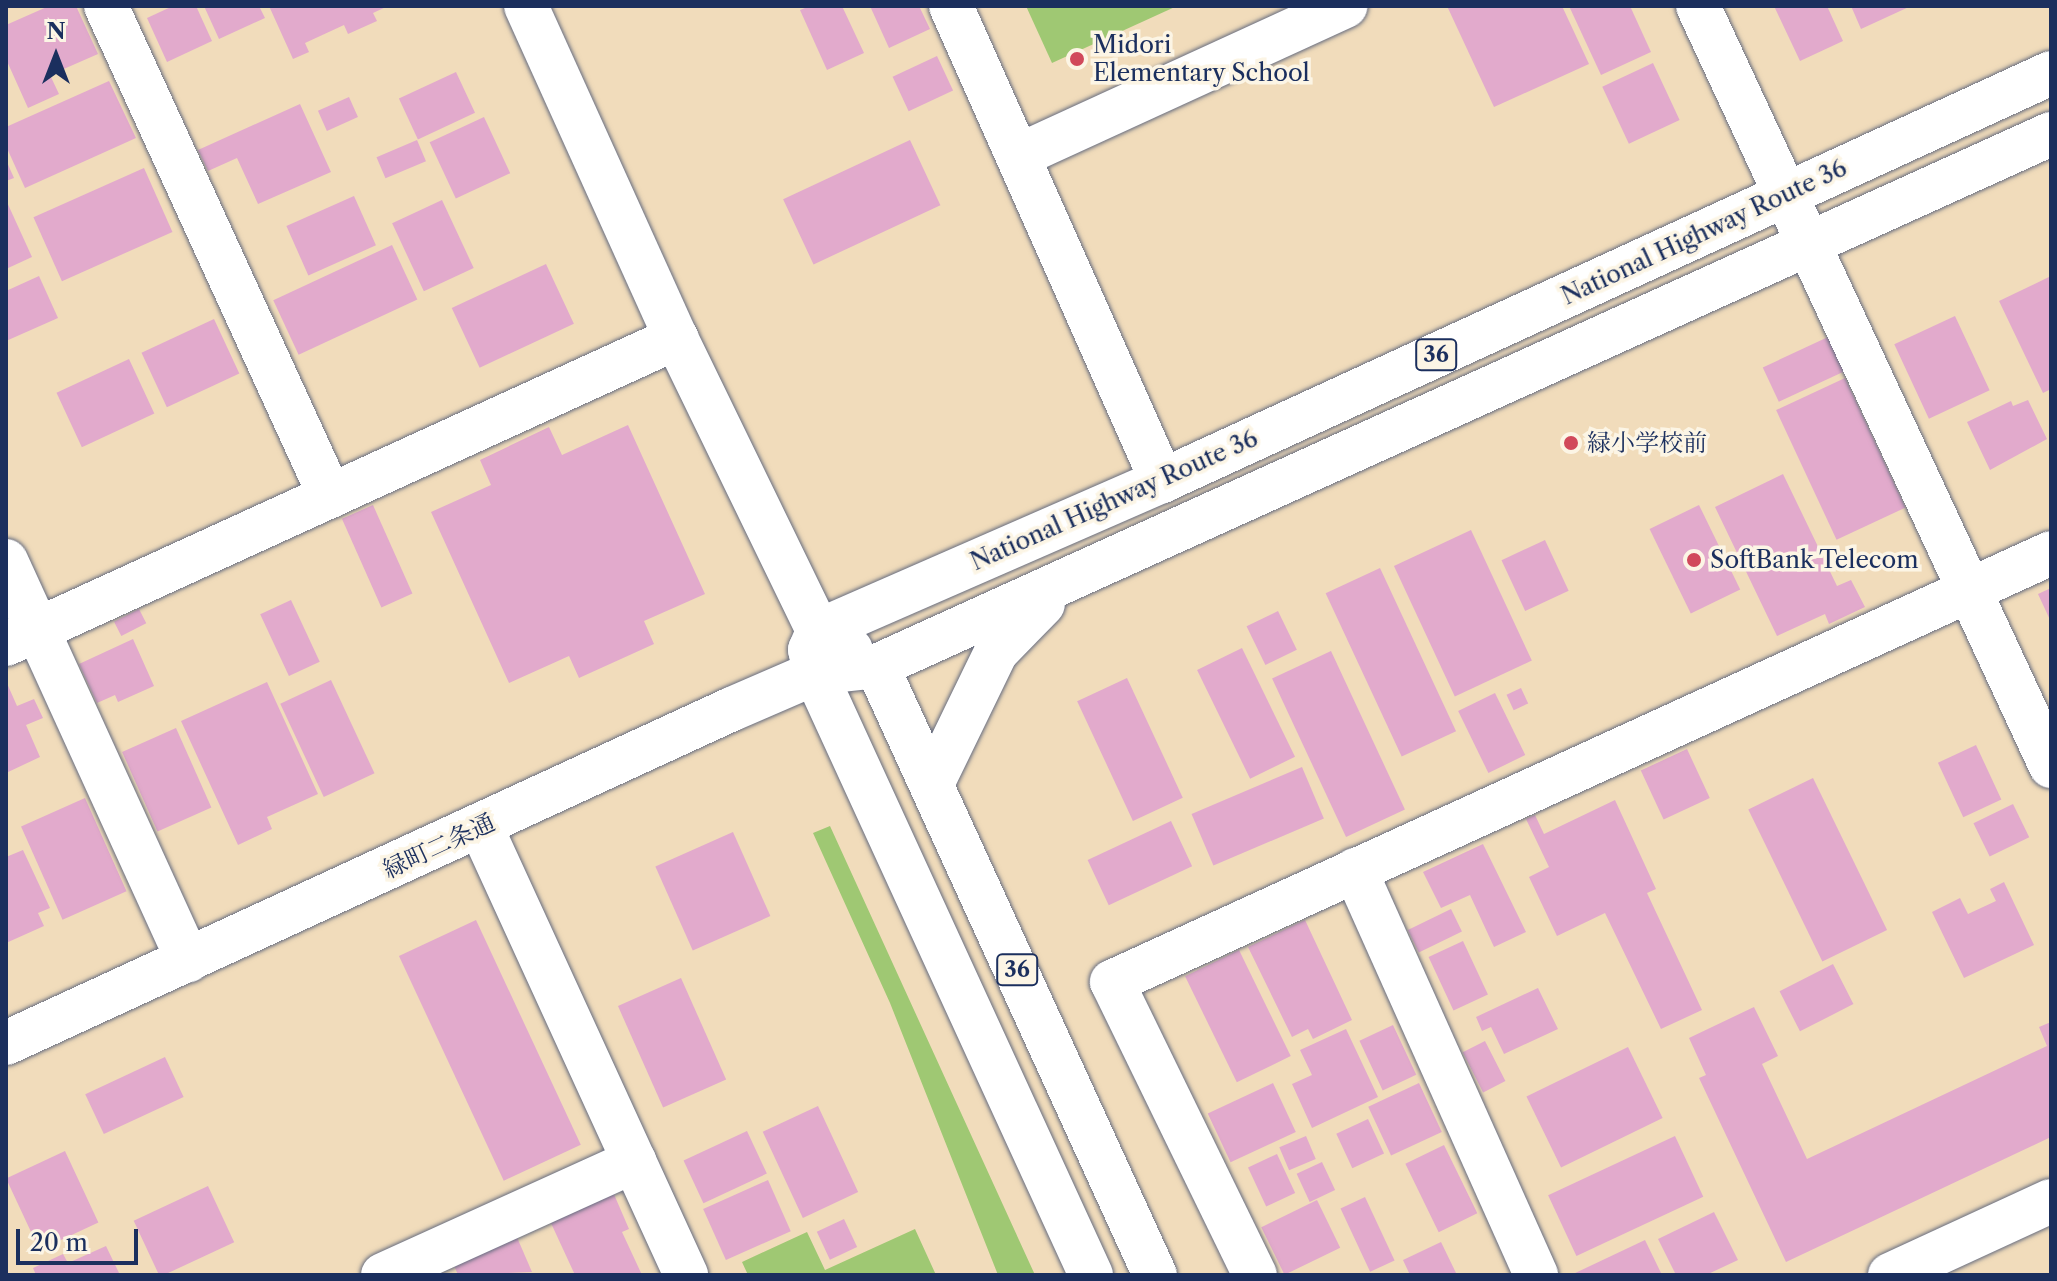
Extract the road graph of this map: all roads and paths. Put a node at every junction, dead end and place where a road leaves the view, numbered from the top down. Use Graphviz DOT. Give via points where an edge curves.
graph roads {
  1 [pos="106,6"];
  2 [pos="526,6"];
  3 [pos="951,6"];
  4 [pos="1345,6"];
  5 [pos="1698,6"];
  6 [pos="2051,73"];
  7 [pos="2051,134"];
  8 [pos="1020,155"];
  9 [pos="1786,195"];
  10 [pos="1809,245"];
  11 [pos="676,338"];
  12 [pos="1162,481"];
  13 [pos="330,496"];
  14 [pos="2051,553"];
  15 [pos="6,561"];
  16 [pos="1073,579"];
  17 [pos="1970,590"];
  18 [pos="22,637"];
  19 [pos="817,652"];
  20 [pos="877,666"];
  21 [pos="2051,766"];
  22 [pos="932,784"];
  23 [pos="481,827"];
  24 [pos="1355,870"];
  25 [pos="188,960"];
  26 [pos="6,1043"];
  27 [pos="634,1161"];
  28 [pos="2051,1201"];
  29 [pos="383,1275"];
  30 [pos="686,1275"];
  31 [pos="1091,1275"];
  32 [pos="1155,1275"];
  33 [pos="1255,1275"];
  34 [pos="1536,1275"];
  35 [pos="1890,1275"];
  1 -- 13 [label="main road"];
  2 -- 11 [label="main road"];
  3 -- 8 [label="main road"];
  4 -- 8 [label="main road"];
  5 -- 9 [label="main road"];
  6 -- 9 [label="main road, National Highway Route 36 / 36"];
  7 -- 10 [label="main road, 36"];
  8 -- 12 [label="main road"];
  9 -- 10 [label="main road"];
  9 -- 12 [label="main road, National Highway Route 36 / 36"];
  10 -- 16 [label="main road, 36"];
  10 -- 17 [label="main road"];
  11 -- 13 [label="main road"];
  11 -- 19 [label="main road"];
  12 -- 19 [label="main road, National Highway Route 36 / 36"];
  13 -- 18 [label="main road"];
  14 -- 17 [label="main road"];
  15 -- 18 [label="main road"];
  16 -- 20 [label="main road, 36"];
  16 -- 22 [label="main road" via="1017,626 996,652"];
  17 -- 21 [label="main road"];
  17 -- 24 [label="main road"];
  18 -- 25 [label="main road"];
  19 -- 20 [label="main road, 緑町二条通"];
  19 -- 23 [label="main road, 緑町二条通"];
  19 -- 31 [label="main road, 36"];
  20 -- 22 [label="main road, 36"];
  22 -- 32 [label="main road, 36"];
  23 -- 25 [label="main road, 緑町二条通"];
  23 -- 27 [label="main road"];
  24 -- 33 [label="main road" via="1112,982"];
  24 -- 34 [label="main road"];
  25 -- 26 [label="main road, 緑町二条通"];
  27 -- 29 [label="main road"];
  27 -- 30 [label="main road"];
  28 -- 35 [label="main road"];
}
